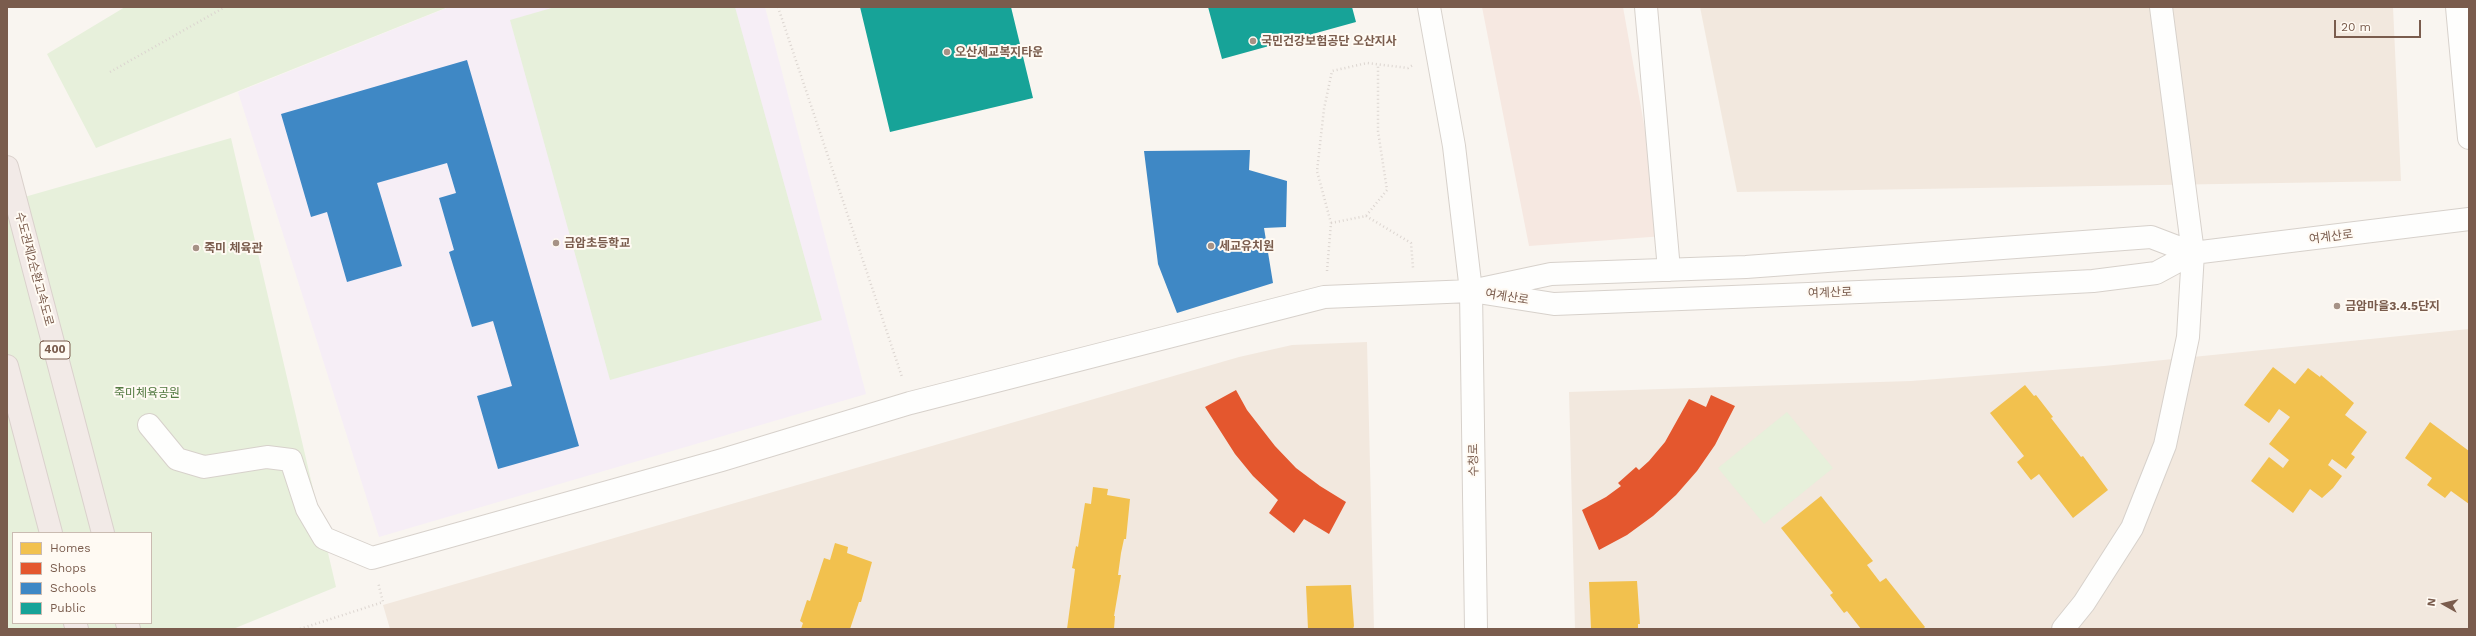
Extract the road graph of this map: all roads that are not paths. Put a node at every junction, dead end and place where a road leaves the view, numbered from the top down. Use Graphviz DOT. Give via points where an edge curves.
graph roads {
  1 [pos="1429,7"];
  2 [pos="1646,7"];
  3 [pos="2161,7"];
  4 [pos="2457,7"];
  5 [pos="2469,138"];
  6 [pos="7,167"];
  7 [pos="2469,219"];
  8 [pos="2193,253"];
  9 [pos="1669,270"];
  10 [pos="1471,292"];
  11 [pos="7,366"];
  12 [pos="149,425"];
  13 [pos="51,532"];
  14 [pos="103,532"];
  15 [pos="1476,629"];
  16 [pos="2063,629"];
  1 -- 10 [label="street, 수청로" via="1454,146"];
  2 -- 9 [label="street"];
  3 -- 8 [label="street"];
  4 -- 5 [label="street"];
  6 -- 14 [label="highway, 수도권제2순환고속도로 / 400"];
  7 -- 8 [label="street, 여계산로"];
  8 -- 9 [label="street, 여계산로" via="2151,237 1746,267"];
  8 -- 10 [label="street, 여계산로" via="2156,273 2093,281 1554,304"];
  8 -- 16 [label="street" via="2188,337 2165,445 2132,528 2084,603"];
  9 -- 10 [label="street, 여계산로" via="1551,274"];
  10 -- 12 [label="street" via="1324,297 910,402 722,460 372,558 324,538 307,509 290,460 267,457 204,468 177,459"];
  10 -- 15 [label="street, 수청로"];
  11 -- 13 [label="highway"];
}
